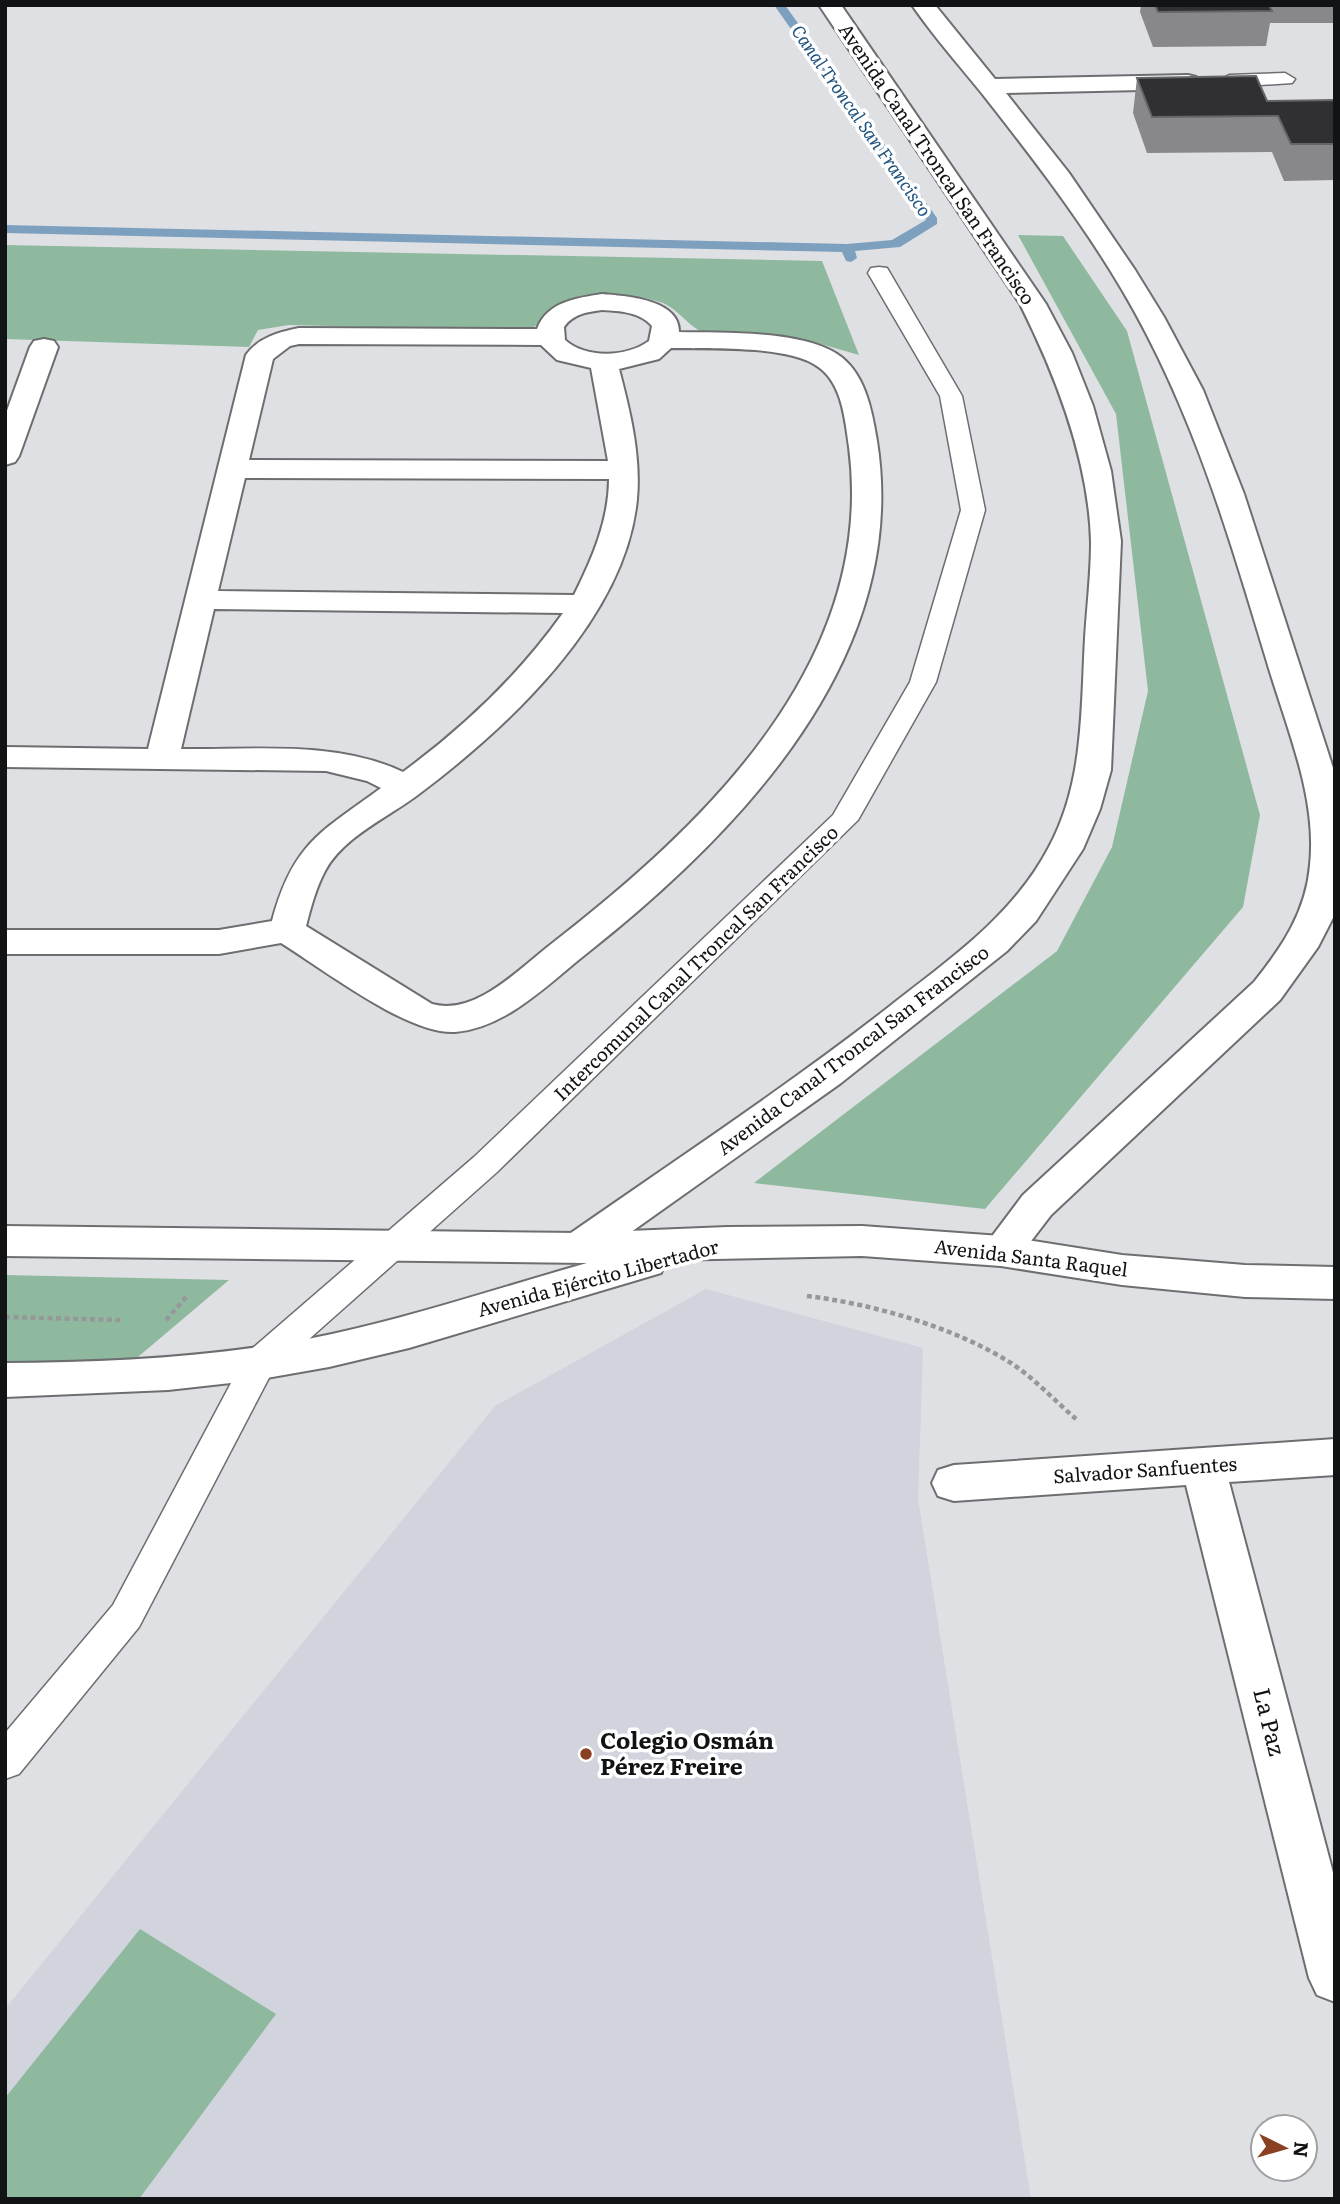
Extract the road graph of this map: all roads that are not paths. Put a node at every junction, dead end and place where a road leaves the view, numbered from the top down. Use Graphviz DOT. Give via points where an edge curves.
graph roads {
  1 [pos="830,5"];
  2 [pos="923,5"];
  3 [pos="1285,79"];
  4 [pos="1229,81"];
  5 [pos="988,86"];
  6 [pos="879,273"];
  7 [pos="548,337"];
  8 [pos="664,341"];
  9 [pos="44,346"];
  10 [pos="603,361"];
  11 [pos="5,456"];
  12 [pos="233,469"];
  13 [pos="623,470"];
  14 [pos="201,600"];
  15 [pos="584,604"];
  16 [pos="5,757"];
  17 [pos="162,758"];
  18 [pos="407,787"];
  19 [pos="287,930"];
  20 [pos="5,942"];
  21 [pos="5,1241"];
  22 [pos="727,1242"];
  23 [pos="395,1247"];
  24 [pos="579,1248"];
  25 [pos="1001,1251"];
  26 [pos="1335,1283"];
  27 [pos="259,1363"];
  28 [pos="5,1380"];
  29 [pos="1335,1457"];
  30 [pos="1203,1466"];
  31 [pos="954,1483"];
  32 [pos="5,1762"];
  33 [pos="1335,1978"];
  1 -- 24 [label="street, Avenida Canal Troncal San Francisco" via="1033,304 1079,406 1107,541 1094,770 1066,849 1031,902 994,943 828,1074"];
  2 -- 5 [label="street"];
  3 -- 4 [label="lane"];
  4 -- 5 [label="street"];
  5 -- 25 [label="street" via="1142,299 1201,415 1223,469 1317,771 1330,842 1329,876 1320,909 1289,965 1267,991 1037,1205"];
  6 -- 23 [label="lane, Intercomunal Canal Troncal San Francisco" via="951,397 973,510 923,682 844,820"];
  7 -- 8 [label="street" via="555,318 567,310 621,303 654,313 667,331"];
  7 -- 10 [label="street" via="567,354"];
  7 -- 12 [label="street" via="318,335 281,340 260,355"];
  8 -- 10 [label="street" via="642,356"];
  8 -- 19 [label="street" via="777,345 816,353 837,366 856,409 869,488 858,578 819,677 788,729 703,834 647,887 573,947 475,1016 456,1021 419,1013"];
  9 -- 11 [label="street"];
  10 -- 13 [label="street"];
  12 -- 13 [label="street"];
  12 -- 14 [label="street"];
  13 -- 15 [label="street" via="614,534"];
  14 -- 15 [label="street"];
  14 -- 17 [label="street"];
  15 -- 18 [label="street" via="551,652 507,701"];
  16 -- 17 [label="street"];
  17 -- 18 [label="street" via="326,761 378,773"];
  18 -- 19 [label="street" via="317,855 300,882"];
  19 -- 20 [label="street" via="219,942"];
  21 -- 23 [label="street, Avenida Ejército Libertador"];
  22 -- 24 [label="street, Avenida Ejército Libertador"];
  22 -- 25 [label="street, Avenida Santa Raquel" via="862,1241"];
  22 -- 27 [label="street, Avenida Ejército Libertador" via="399,1334"];
  23 -- 24 [label="street, Avenida Ejército Libertador"];
  23 -- 27 [label="lane, Intercomunal Canal Troncal San Francisco"];
  25 -- 26 [label="street, Avenida Santa Raquel" via="1122,1270 1244,1281"];
  27 -- 28 [label="street, Avenida Ejército Libertador" via="184,1374"];
  27 -- 32 [label="lane" via="126,1616"];
  29 -- 30 [label="street, Salvador Sanfuentes"];
  30 -- 31 [label="street, Salvador Sanfuentes"];
  30 -- 33 [label="street, La Paz"];
}
